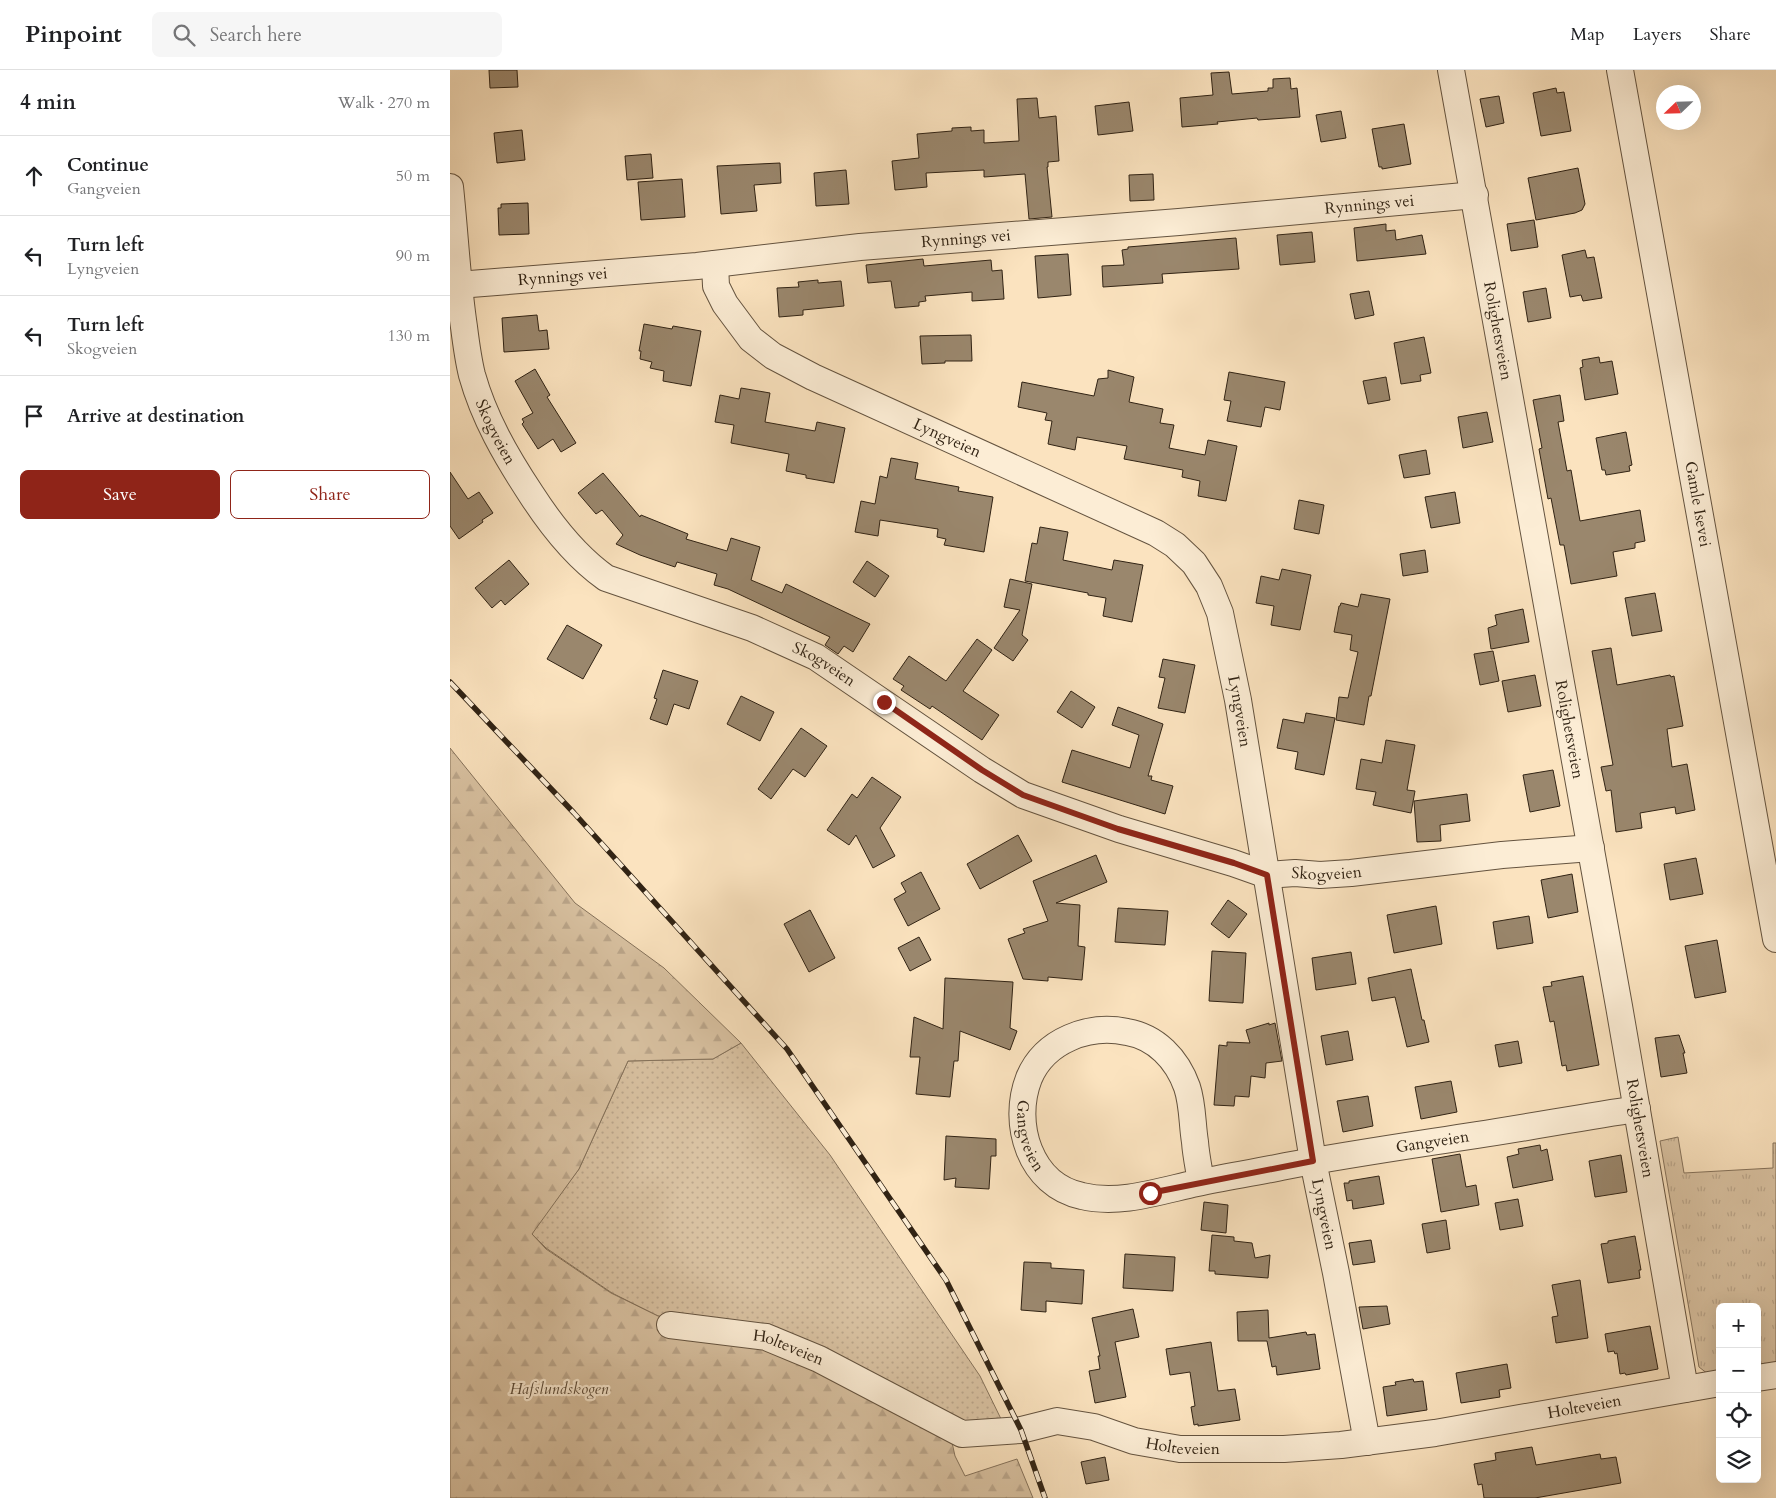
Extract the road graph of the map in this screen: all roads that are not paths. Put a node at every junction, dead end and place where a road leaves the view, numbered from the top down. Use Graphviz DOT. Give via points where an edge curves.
graph roads {
  1 [pos="1451,70"];
  2 [pos="1620,70"];
  3 [pos="450,187"];
  4 [pos="1475,195"];
  5 [pos="715,264"];
  6 [pos="458,285"];
  7 [pos="1591,848"];
  8 [pos="1267,875"];
  9 [pos="1776,938"];
  10 [pos="1637,1109"];
  11 [pos="1313,1161"];
  12 [pos="1201,1182"];
  13 [pos="670,1325"];
  14 [pos="1776,1375"];
  15 [pos="1761,1377"];
  16 [pos="1716,1384"];
  17 [pos="1685,1388"];
  18 [pos="1367,1442"];
  1 -- 4 [label="street, Rolighetsveien"];
  2 -- 9 [label="street, Gamle Isevei"];
  3 -- 6 [label="street, Skogveien"];
  4 -- 5 [label="street, Rynnings vei" via="860,247"];
  4 -- 7 [label="street, Rolighetsveien"];
  5 -- 6 [label="street, Rynnings vei"];
  5 -- 8 [label="street, Lyngveien" via="716,286 725,304 751,339 773,356 1156,533 1194,563 1209,586 1220,613"];
  6 -- 8 [label="street, Skogveien" via="472,375 500,444 559,533 606,578 752,628 816,656 1023,795 1118,829"];
  7 -- 8 [label="street, Skogveien" via="1351,873"];
  7 -- 10 [label="street, Rolighetsveien"];
  8 -- 11 [label="street, Lyngveien"];
  10 -- 11 [label="street, Gangveien"];
  10 -- 17 [label="street, Rolighetsveien"];
  11 -- 12 [label="street, Gangveien"];
  11 -- 18 [label="street, Lyngveien"];
  12 -- 12 [label="street, Gangveien" via="1113,1199 1079,1196 1052,1182 1033,1159 1024,1128 1029,1078 1042,1059 1062,1041 1089,1030 1117,1030 1141,1035 1160,1047 1170,1056 1187,1087"];
  13 -- 18 [label="street, Holteveien" via="766,1337 820,1359 962,1434 1021,1430 1057,1421 1180,1449 1284,1449"];
  14 -- 15 [label="street"];
  16 -- 17 [label="street, Holteveien"];
  17 -- 18 [label="street, Holteveien"];
}
